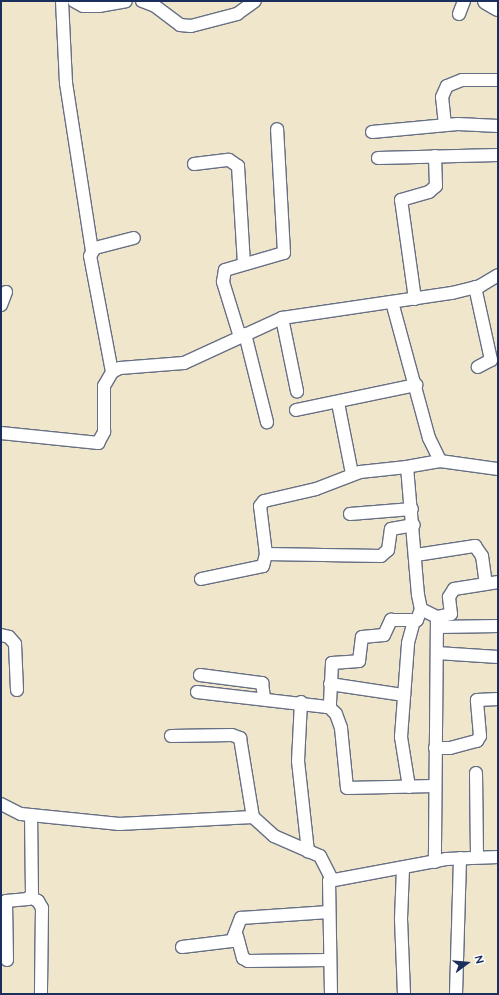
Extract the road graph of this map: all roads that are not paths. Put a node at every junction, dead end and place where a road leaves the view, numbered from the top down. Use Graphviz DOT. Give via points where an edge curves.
graph roads {
  1 [pos="62,1"];
  2 [pos="74,1"];
  3 [pos="126,1"];
  4 [pos="144,1"];
  5 [pos="256,1"];
  6 [pos="464,1"];
  7 [pos="486,1"];
  8 [pos="498,8"];
  9 [pos="459,14"];
  10 [pos="498,80"];
  11 [pos="445,125"];
  12 [pos="498,126"];
  13 [pos="277,129"];
  14 [pos="372,132"];
  15 [pos="498,155"];
  16 [pos="435,156"];
  17 [pos="378,158"];
  18 [pos="194,164"];
  19 [pos="134,238"];
  20 [pos="92,251"];
  21 [pos="244,263"];
  22 [pos="498,275"];
  23 [pos="476,287"];
  24 [pos="6,292"];
  25 [pos="415,299"];
  26 [pos="392,302"];
  27 [pos="1,305"];
  28 [pos="282,318"];
  29 [pos="242,335"];
  30 [pos="478,367"];
  31 [pos="112,372"];
  32 [pos="416,384"];
  33 [pos="298,391"];
  34 [pos="338,403"];
  35 [pos="296,410"];
  36 [pos="267,422"];
  37 [pos="1,433"];
  38 [pos="440,461"];
  39 [pos="407,466"];
  40 [pos="498,470"];
  41 [pos="352,474"];
  42 [pos="412,509"];
  43 [pos="350,514"];
  44 [pos="414,525"];
  45 [pos="266,554"];
  46 [pos="416,555"];
  47 [pos="200,579"];
  48 [pos="498,582"];
  49 [pos="486,583"];
  50 [pos="421,608"];
  51 [pos="414,621"];
  52 [pos="437,622"];
  53 [pos="498,626"];
  54 [pos="1,635"];
  55 [pos="437,653"];
  56 [pos="498,657"];
  57 [pos="200,675"];
  58 [pos="330,684"];
  59 [pos="17,690"];
  60 [pos="196,692"];
  61 [pos="404,695"];
  62 [pos="264,697"];
  63 [pos="498,699"];
  64 [pos="301,702"];
  65 [pos="328,706"];
  66 [pos="171,736"];
  67 [pos="435,748"];
  68 [pos="476,773"];
  69 [pos="434,786"];
  70 [pos="409,787"];
  71 [pos="1,804"];
  72 [pos="31,815"];
  73 [pos="253,817"];
  74 [pos="308,851"];
  75 [pos="498,856"];
  76 [pos="477,857"];
  77 [pos="460,858"];
  78 [pos="435,862"];
  79 [pos="403,869"];
  80 [pos="332,880"];
  81 [pos="30,897"];
  82 [pos="329,912"];
  83 [pos="237,936"];
  84 [pos="182,947"];
  85 [pos="7,960"];
  86 [pos="328,960"];
  87 [pos="41,994"];
  88 [pos="331,994"];
  89 [pos="404,994"];
  90 [pos="456,994"];
  1 -- 20 [label="street" via="66,83"];
  2 -- 3 [label="street" via="83,6"];
  4 -- 5 [label="street" via="180,25 191,26 237,14"];
  6 -- 9 [label="street"];
  7 -- 8 [label="street"];
  10 -- 11 [label="street" via="462,80 447,86 442,97"];
  11 -- 12 [label="street"];
  11 -- 14 [label="street"];
  13 -- 21 [label="street" via="284,253 277,258"];
  15 -- 16 [label="street"];
  16 -- 17 [label="street"];
  16 -- 25 [label="street" via="436,186 429,192 407,196 401,200"];
  18 -- 21 [label="street" via="229,160 238,166"];
  19 -- 20 [label="street"];
  20 -- 31 [label="street" via="90,264"];
  21 -- 29 [label="street" via="231,266 222,275"];
  22 -- 23 [label="street"];
  23 -- 25 [label="street"];
  23 -- 30 [label="street" via="491,360"];
  24 -- 27 [label="street"];
  25 -- 26 [label="street"];
  26 -- 28 [label="street"];
  26 -- 32 [label="street"];
  28 -- 29 [label="street"];
  28 -- 33 [label="street"];
  29 -- 31 [label="street" via="184,363 120,368"];
  29 -- 36 [label="street"];
  31 -- 37 [label="street" via="104,386 104,432 98,443"];
  32 -- 34 [label="street"];
  32 -- 38 [label="street" via="428,438"];
  34 -- 35 [label="street"];
  34 -- 41 [label="street"];
  38 -- 39 [label="street"];
  38 -- 40 [label="street"];
  39 -- 41 [label="street"];
  39 -- 42 [label="street"];
  41 -- 45 [label="street" via="333,483 260,503"];
  42 -- 43 [label="street"];
  42 -- 44 [label="street"];
  44 -- 45 [label="street" via="391,529 388,550 376,556"];
  44 -- 46 [label="street"];
  45 -- 47 [label="street" via="263,566"];
  46 -- 49 [label="street" via="475,546 482,556"];
  46 -- 50 [label="street"];
  48 -- 49 [label="street"];
  49 -- 52 [label="street" via="454,588 449,596 451,614"];
  50 -- 51 [label="street" via="420,617"];
  50 -- 52 [label="street"];
  51 -- 58 [label="street" via="391,620 384,635 364,635 359,661 334,661"];
  51 -- 61 [label="street" via="408,643"];
  52 -- 53 [label="street"];
  52 -- 55 [label="street"];
  54 -- 59 [label="street" via="9,637 15,644"];
  55 -- 56 [label="street"];
  55 -- 67 [label="street"];
  57 -- 62 [label="street" via="262,683"];
  58 -- 61 [label="street"];
  58 -- 65 [label="street"];
  60 -- 62 [label="street"];
  61 -- 70 [label="street" via="401,747"];
  62 -- 64 [label="street"];
  63 -- 67 [label="street" via="477,700 479,740 450,748"];
  64 -- 65 [label="street" via="324,708"];
  64 -- 74 [label="street" via="298,761"];
  65 -- 70 [label="street" via="336,714 341,728 347,788"];
  66 -- 73 [label="street" via="232,735 240,738"];
  67 -- 69 [label="street"];
  68 -- 76 [label="street"];
  69 -- 70 [label="street"];
  69 -- 78 [label="street"];
  71 -- 72 [label="street" via="11,812"];
  72 -- 73 [label="street" via="119,824"];
  72 -- 81 [label="street"];
  73 -- 74 [label="street" via="266,832"];
  74 -- 80 [label="street" via="324,860"];
  75 -- 76 [label="street"];
  76 -- 77 [label="street"];
  77 -- 78 [label="street"];
  77 -- 90 [label="street"];
  78 -- 79 [label="street"];
  79 -- 80 [label="street"];
  79 -- 89 [label="street" via="400,919"];
  80 -- 82 [label="street" via="327,887"];
  81 -- 85 [label="street" via="6,901"];
  81 -- 87 [label="street" via="42,908"];
  82 -- 83 [label="street" via="242,918 237,922"];
  82 -- 86 [label="street"];
  83 -- 84 [label="street" via="226,943"];
  83 -- 86 [label="street" via="243,958 248,961"];
  86 -- 88 [label="street"];
}
